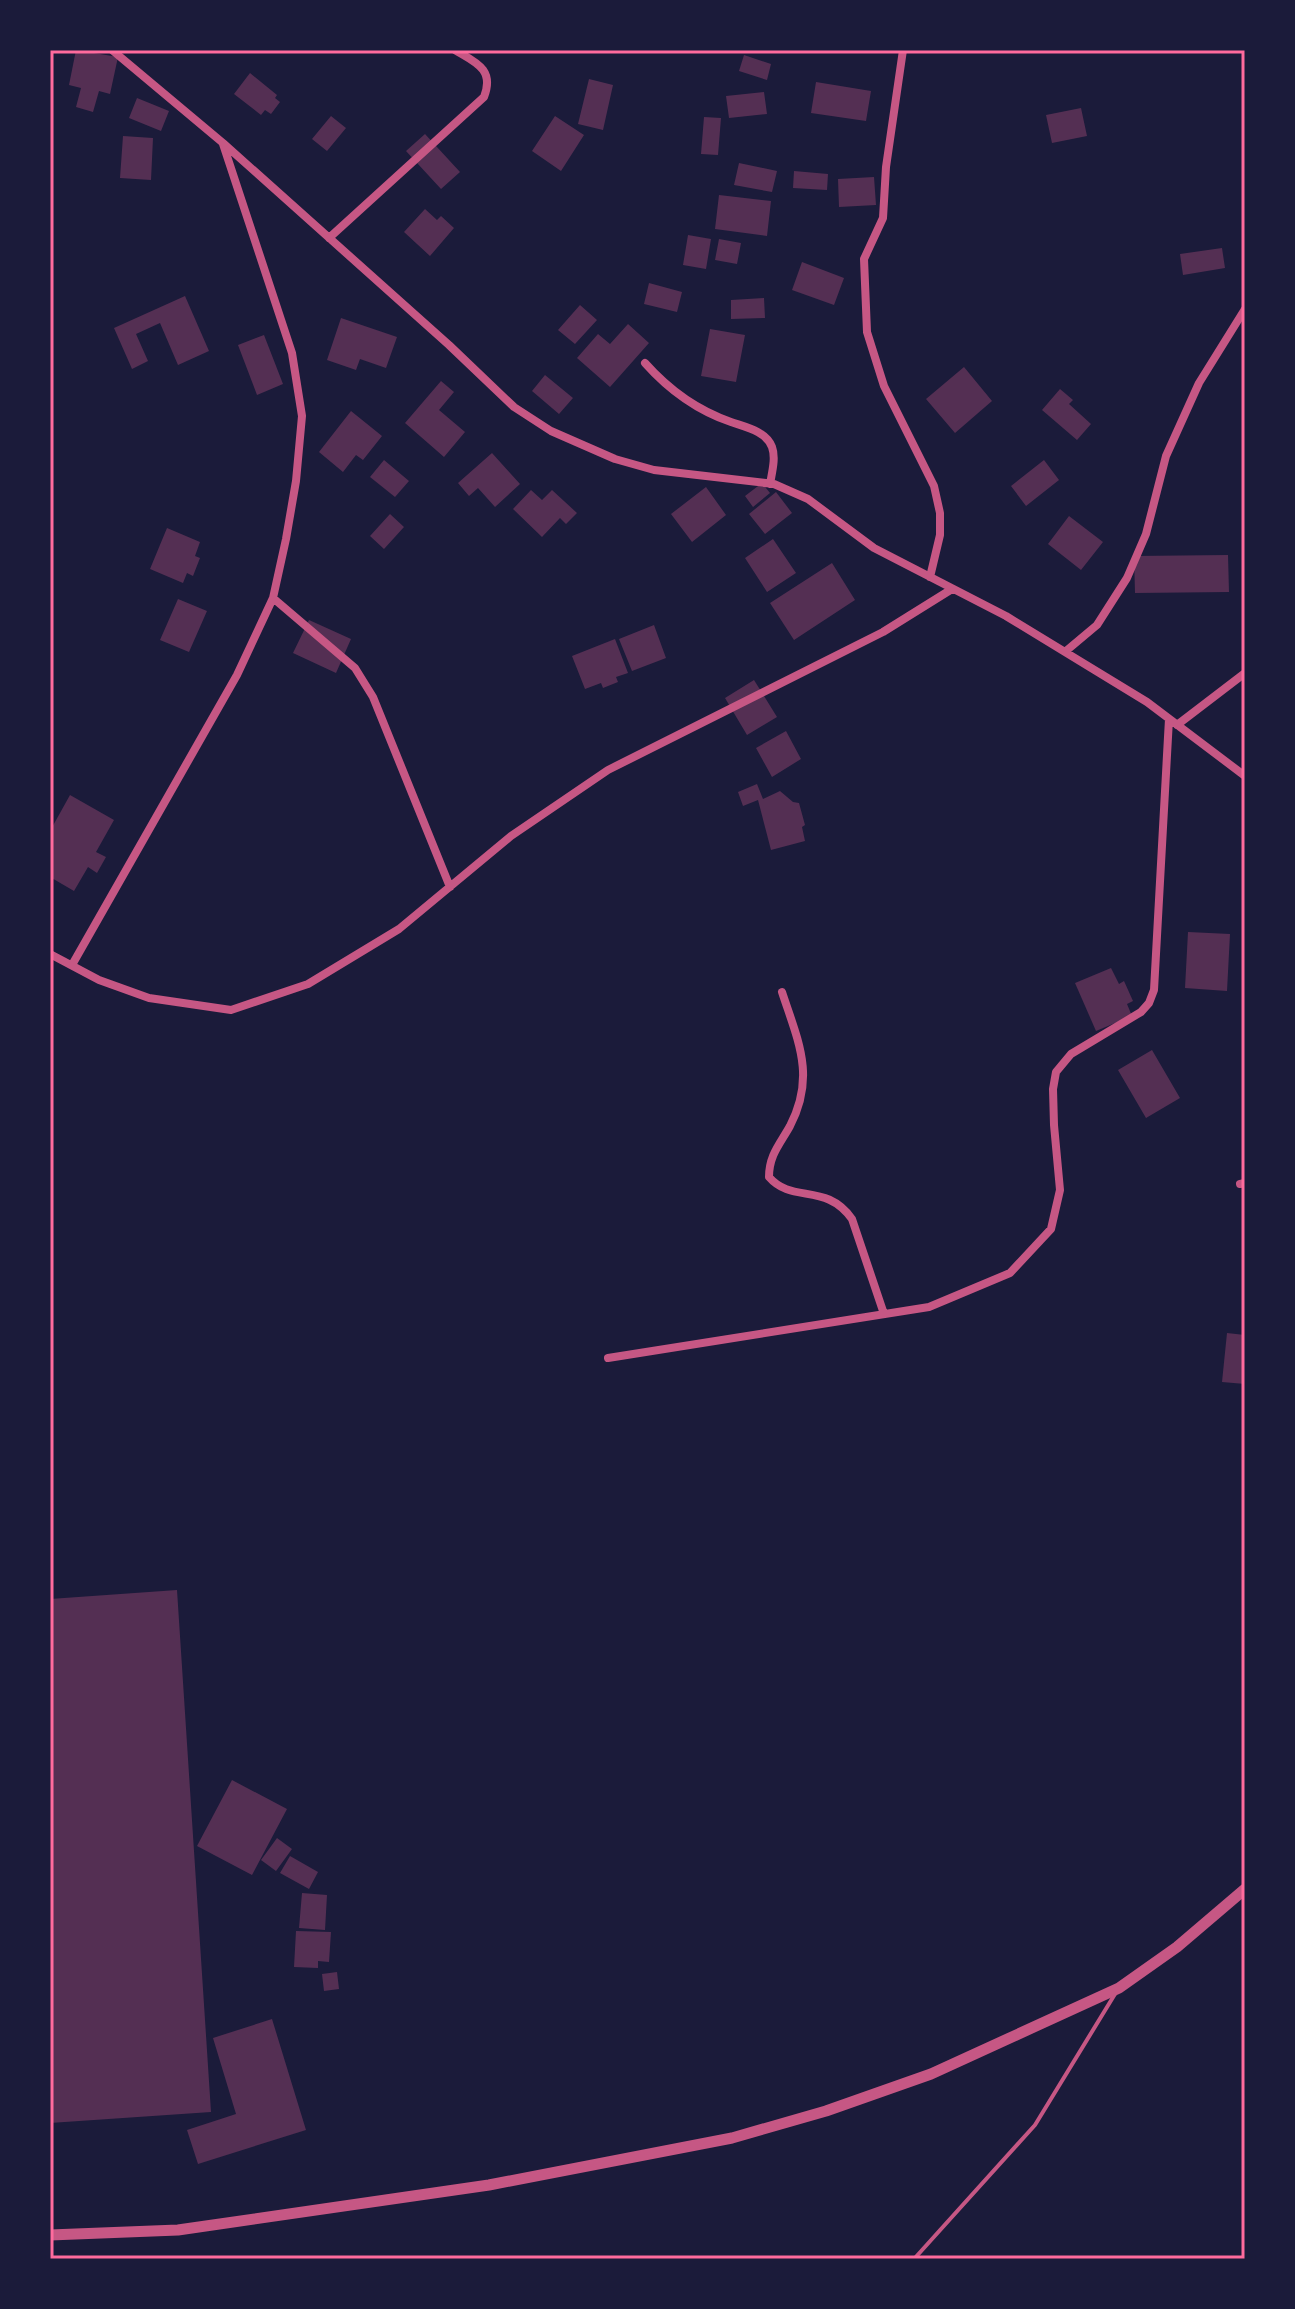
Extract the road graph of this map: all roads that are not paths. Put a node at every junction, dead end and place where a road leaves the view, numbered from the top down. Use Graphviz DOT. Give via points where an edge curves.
graph roads {
  1 [pos="112,50"];
  2 [pos="455,50"];
  3 [pos="903,50"];
  4 [pos="223,143"];
  5 [pos="329,238"];
  6 [pos="1245,309"];
  7 [pos="645,363"];
  8 [pos="770,484"];
  9 [pos="930,577"];
  10 [pos="952,589"];
  11 [pos="273,598"];
  12 [pos="1066,651"];
  13 [pos="1245,673"];
  14 [pos="1173,722"];
  15 [pos="1245,776"];
  16 [pos="450,887"];
  17 [pos="50,954"];
  18 [pos="72,965"];
  19 [pos="782,992"];
  20 [pos="884,1314"];
  21 [pos="608,1358"];
  22 [pos="1245,1889"];
  23 [pos="1119,1988"];
  24 [pos="50,2235"];
  25 [pos="914,2259"];
  1 -- 4 [label="street"];
  2 -- 5 [label="street" via="487,75 484,97"];
  3 -- 9 [label="street" via="883,218 864,259 867,332 884,386 934,486 940,535"];
  4 -- 5 [label="street"];
  4 -- 11 [label="street" via="292,353 302,416 296,481"];
  5 -- 8 [label="street" via="514,407 551,431 654,470"];
  6 -- 12 [label="street" via="1199,383 1166,456 1146,534 1127,578 1097,625"];
  7 -- 8 [label="street" via="680,398 767,439 774,458"];
  8 -- 9 [label="street" via="808,499 874,548"];
  9 -- 10 [label="street"];
  10 -- 12 [label="street"];
  10 -- 16 [label="street" via="883,632 608,770 511,836"];
  11 -- 16 [label="street" via="355,668 373,697"];
  11 -- 18 [label="street" via="237,675"];
  12 -- 14 [label="street"];
  13 -- 14 [label="street"];
  14 -- 15 [label="street"];
  14 -- 20 [label="street" via="1154,990 1141,1012 1071,1054 1056,1072 1060,1190 1051,1229 1010,1273 929,1307"];
  16 -- 18 [label="street" via="399,929 308,984 231,1010 149,998"];
  17 -- 18 [label="street"];
  19 -- 20 [label="street" via="805,1068 803,1097 773,1151 769,1177 776,1186 826,1196 842,1205 852,1219"];
  20 -- 21 [label="street"];
  22 -- 23 [label="street"];
  23 -- 24 [label="street" via="931,2074 732,2138 489,2185 193,2228"];
  23 -- 25 [label="lane" via="1035,2125"];
}
